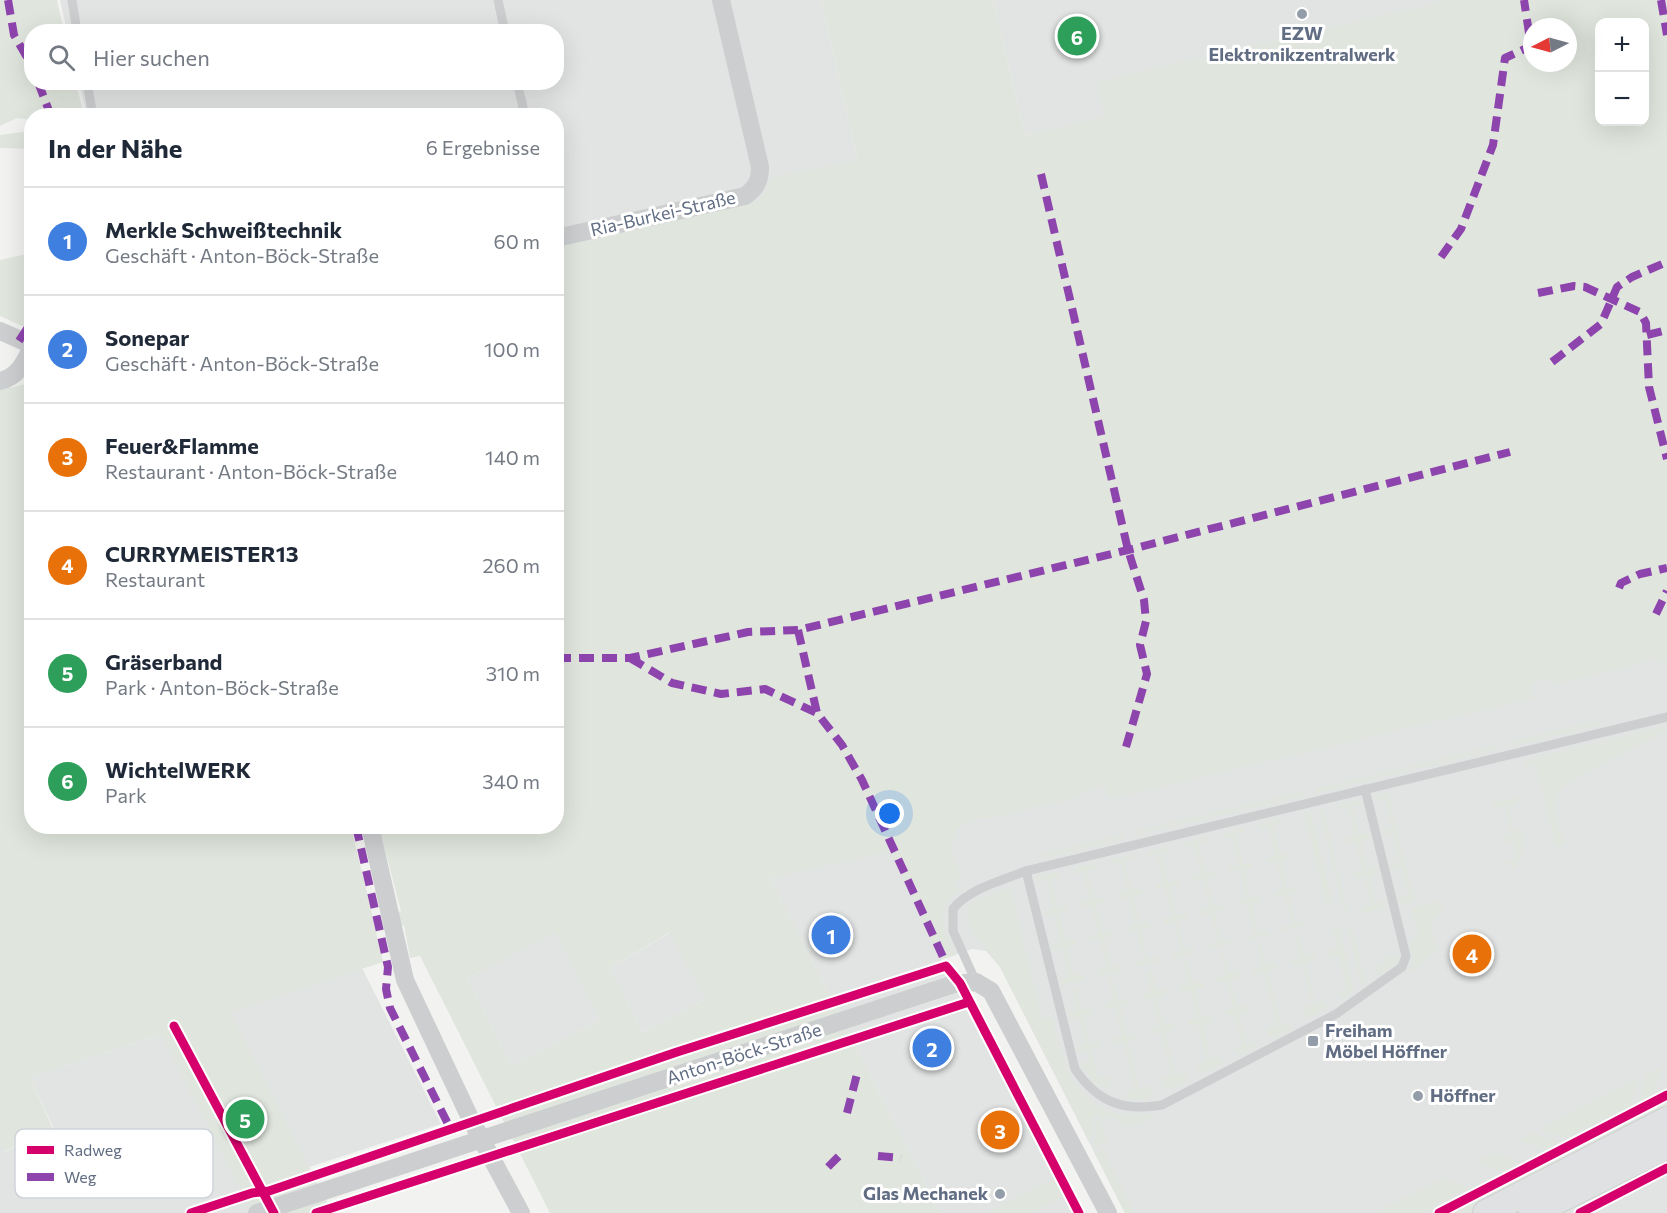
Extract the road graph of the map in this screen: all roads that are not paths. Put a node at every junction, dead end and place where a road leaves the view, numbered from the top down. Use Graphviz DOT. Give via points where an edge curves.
graph roads {
  1 [pos="72,0"];
  2 [pos="498,0"];
  3 [pos="721,0"];
  4 [pos="76,24"];
  5 [pos="503,24"];
  6 [pos="88,90"];
  7 [pos="519,90"];
  8 [pos="92,108"];
  9 [pos="523,108"];
  10 [pos="564,236"];
  11 [pos="0,331"];
  12 [pos="24,342"];
  13 [pos="24,365"];
  14 [pos="0,381"];
  15 [pos="1667,717"];
  16 [pos="1365,789"];
  17 [pos="372,834"];
  18 [pos="1026,871"];
  19 [pos="976,982"];
  20 [pos="1667,1120"];
  21 [pos="482,1139"];
  22 [pos="1667,1146"];
  23 [pos="257,1213"];
  24 [pos="521,1213"];
  25 [pos="1108,1213"];
  26 [pos="1486,1213"];
  27 [pos="1532,1213"];
  1 -- 4 [label="lane"];
  2 -- 5 [label="lane"];
  3 -- 10 [label="street, Ria-Burkei-Straße" via="760,167 754,189 745,196"];
  6 -- 8 [label="lane"];
  7 -- 9 [label="lane"];
  11 -- 12 [label="street"];
  13 -- 14 [label="street" via="7,380"];
  15 -- 16 [label="lane"];
  16 -- 18 [label="lane"];
  16 -- 18 [label="lane" via="1405,962 1374,990 1336,1014 1162,1105 1139,1109 1122,1106 1087,1087 1075,1069"];
  17 -- 21 [label="street" via="405,980"];
  18 -- 19 [label="lane" via="957,903 952,909 953,931"];
  19 -- 21 [label="street, Anton-Böck-Straße" via="954,984"];
  19 -- 25 [label="street" via="991,991"];
  20 -- 26 [label="main road"];
  21 -- 23 [label="street, Anton-Böck-Straße"];
  21 -- 24 [label="street"];
  22 -- 27 [label="main road"];
}
